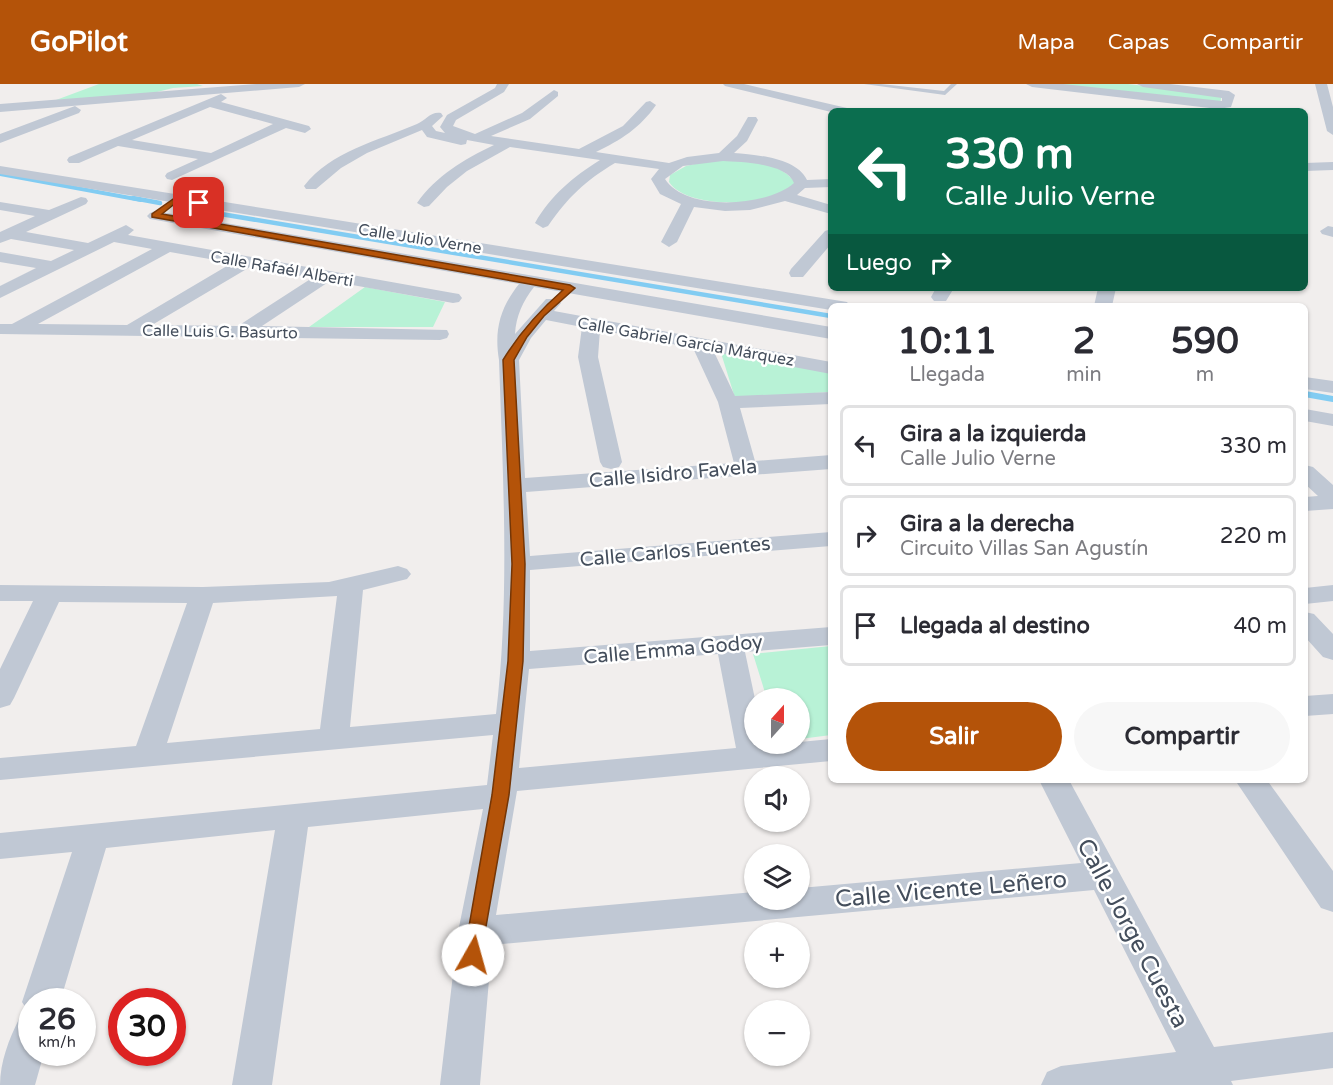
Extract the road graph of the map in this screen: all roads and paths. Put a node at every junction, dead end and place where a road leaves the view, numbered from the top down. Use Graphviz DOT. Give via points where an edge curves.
graph roads {
  1 [pos="299,84"];
  2 [pos="488,84"];
  3 [pos="503,84"];
  4 [pos="729,84"];
  5 [pos="867,84"];
  6 [pos="954,84"];
  7 [pos="1032,84"];
  8 [pos="1143,84"];
  9 [pos="1321,84"];
  10 [pos="210,85"];
  11 [pos="273,85"];
  12 [pos="245,86"];
  13 [pos="84,88"];
  14 [pos="554,94"];
  15 [pos="142,97"];
  16 [pos="103,100"];
  17 [pos="210,103"];
  18 [pos="39,105"];
  19 [pos="650,105"];
  20 [pos="0,108"];
  21 [pos="830,108"];
  22 [pos="752,120"];
  23 [pos="283,124"];
  24 [pos="425,126"];
  25 [pos="305,129"];
  26 [pos="380,129"];
  27 [pos="1333,131"];
  28 [pos="403,132"];
  29 [pos="476,138"];
  30 [pos="0,139"];
  31 [pos="117,142"];
  32 [pos="503,145"];
  33 [pos="579,154"];
  34 [pos="213,156"];
  35 [pos="723,157"];
  36 [pos="74,160"];
  37 [pos="608,162"];
  38 [pos="1333,166"];
  39 [pos="1308,167"];
  40 [pos="0,170"];
  41 [pos="666,170"];
  42 [pos="172,176"];
  43 [pos="828,183"];
  44 [pos="801,184"];
  45 [pos="311,186"];
  46 [pos="787,197"];
  47 [pos="176,200"];
  48 [pos="81,201"];
  49 [pos="690,201"];
  50 [pos="424,203"];
  51 [pos="0,206"];
  52 [pos="828,209"];
  53 [pos="52,215"];
  54 [pos="155,216"];
  55 [pos="543,223"];
  56 [pos="5,236"];
  57 [pos="112,237"];
  58 [pos="828,237"];
  59 [pos="669,242"];
  60 [pos="167,247"];
  61 [pos="90,248"];
  62 [pos="0,257"];
  63 [pos="248,261"];
  64 [pos="52,266"];
  65 [pos="463,269"];
  66 [pos="797,273"];
  67 [pos="326,276"];
  68 [pos="530,281"];
  69 [pos="570,288"];
  70 [pos="0,293"];
  71 [pos="453,298"];
  72 [pos="828,304"];
  73 [pos="541,314"];
  74 [pos="591,323"];
  75 [pos="8,329"];
  76 [pos="131,330"];
  77 [pos="243,331"];
  78 [pos="828,332"];
  79 [pos="702,344"];
  80 [pos="508,360"];
  81 [pos="828,367"];
  82 [pos="1308,383"];
  83 [pos="1333,387"];
  84 [pos="828,398"];
  85 [pos="728,402"];
  86 [pos="1308,416"];
  87 [pos="1333,420"];
  88 [pos="611,462"];
  89 [pos="828,462"];
  90 [pos="746,468"];
  91 [pos="1308,475"];
  92 [pos="515,486"];
  93 [pos="1333,500"];
  94 [pos="1308,504"];
  95 [pos="828,539"];
  96 [pos="518,564"];
  97 [pos="398,574"];
  98 [pos="351,585"];
  99 [pos="0,593"];
  100 [pos="1333,593"];
  101 [pos="50,594"];
  102 [pos="203,596"];
  103 [pos="1308,596"];
  104 [pos="1308,623"];
  105 [pos="828,636"];
  106 [pos="730,644"];
  107 [pos="1333,651"];
  108 [pos="516,661"];
  109 [pos="0,698"];
  110 [pos="1333,704"];
  111 [pos="1308,706"];
  112 [pos="509,723"];
  113 [pos="334,739"];
  114 [pos="828,750"];
  115 [pos="147,756"];
  116 [pos="753,758"];
  117 [pos="0,769"];
  118 [pos="1056,783"];
  119 [pos="1252,783"];
  120 [pos="502,788"];
  121 [pos="294,818"];
  122 [pos="93,837"];
  123 [pos="0,846"];
  124 [pos="1103,875"];
  125 [pos="1333,898"];
  126 [pos="476,932"];
  127 [pos="45,988"];
  128 [pos="1333,1050"];
  129 [pos="21,1066"];
  130 [pos="1208,1076"];
  131 [pos="15,1085"];
  132 [pos="252,1085"];
  133 [pos="460,1085"];
  134 [pos="1061,1085"];
  1 -- 11 [label="street"];
  2 -- 24 [label="street" via="480,92 454,102"];
  3 -- 29 [label="street" via="500,90 446,122 451,132"];
  4 -- 21 [label="street"];
  5 -- 6 [label="lane" via="945,93"];
  7 -- 8 [label="street" via="1218,105 1227,104 1229,95"];
  9 -- 27 [label="street"];
  10 -- 12 [label="street"];
  10 -- 15 [label="street"];
  11 -- 12 [label="street"];
  12 -- 15 [label="street"];
  12 -- 17 [label="street"];
  13 -- 18 [label="street"];
  14 -- 29 [label="street" via="526,116"];
  15 -- 16 [label="street"];
  16 -- 18 [label="street"];
  16 -- 30 [label="street"];
  17 -- 23 [label="street"];
  17 -- 31 [label="street"];
  18 -- 20 [label="street"];
  19 -- 33 [label="street" via="620,135"];
  22 -- 35 [label="street" via="742,138"];
  23 -- 25 [label="street"];
  23 -- 34 [label="street"];
  24 -- 28 [label="street"];
  24 -- 32 [label="street" via="443,138"];
  26 -- 28 [label="street"];
  28 -- 45 [label="street" via="348,156"];
  29 -- 32 [label="street"];
  31 -- 34 [label="street"];
  31 -- 36 [label="street"];
  32 -- 33 [label="street"];
  32 -- 37 [label="street"];
  32 -- 50 [label="street" via="453,173"];
  33 -- 37 [label="street"];
  34 -- 42 [label="street"];
  35 -- 41 [label="street" via="693,160"];
  35 -- 44 [label="street" via="778,165 799,177"];
  37 -- 41 [label="street"];
  37 -- 55 [label="street" via="560,196"];
  38 -- 39 [label="street"];
  40 -- 47 [label="street, Calle Julio Verne"];
  41 -- 49 [label="street" via="658,179 659,185"];
  43 -- 44 [label="street"];
  44 -- 46 [label="street"];
  46 -- 49 [label="street" via="742,206"];
  46 -- 52 [label="street"];
  47 -- 54 [label="street"];
  47 -- 72 [label="street, Calle Julio Verne"];
  48 -- 53 [label="street"];
  49 -- 59 [label="street"];
  51 -- 53 [label="street"];
  53 -- 56 [label="street"];
  54 -- 57 [label="street"];
  54 -- 65 [label="street, Calle Julio Verne"];
  56 -- 61 [label="street"];
  57 -- 60 [label="street, Calle Rafaél Alberti"];
  57 -- 61 [label="street"];
  58 -- 66 [label="street"];
  60 -- 63 [label="street, Calle Rafaél Alberti"];
  60 -- 75 [label="street"];
  61 -- 64 [label="street"];
  62 -- 64 [label="street"];
  63 -- 67 [label="street, Calle Rafaél Alberti"];
  63 -- 76 [label="street"];
  64 -- 70 [label="street"];
  65 -- 68 [label="street, Calle Julio Verne"];
  65 -- 71 [label="street"];
  67 -- 71 [label="street, Calle Rafaél Alberti"];
  67 -- 77 [label="street"];
  68 -- 69 [label="street, Calle Julio Verne"];
  68 -- 80 [label="street" via="510,309 505,325"];
  69 -- 73 [label="street"];
  69 -- 78 [label="street, Calle Julio Verne"];
  71 -- 77 [label="street, Calle Luis G. Basurto" via="437,342"];
  73 -- 74 [label="street, Calle Gabriel García Márquez"];
  73 -- 80 [label="street"];
  74 -- 79 [label="street, Calle Gabriel García Márquez"];
  74 -- 88 [label="street" via="588,357"];
  75 -- 76 [label="street, Calle Luis G. Basurto"];
  76 -- 77 [label="street, Calle Luis G. Basurto"];
  79 -- 81 [label="street, Calle Gabriel García Márquez"];
  79 -- 85 [label="street"];
  80 -- 92 [label="street"];
  82 -- 83 [label="street"];
  84 -- 85 [label="street"];
  85 -- 90 [label="street"];
  86 -- 87 [label="street"];
  89 -- 90 [label="street, Calle Isidro Favela"];
  90 -- 92 [label="street, Calle Isidro Favela"];
  91 -- 93 [label="street"];
  92 -- 96 [label="street"];
  93 -- 94 [label="street"];
  95 -- 96 [label="street, Calle Carlos Fuentes"];
  96 -- 108 [label="street"];
  97 -- 98 [label="street"];
  98 -- 102 [label="street" via="328,590"];
  98 -- 113 [label="street"];
  99 -- 101 [label="street"];
  100 -- 103 [label="street"];
  101 -- 102 [label="street"];
  101 -- 109 [label="street"];
  102 -- 115 [label="street"];
  104 -- 107 [label="street"];
  105 -- 106 [label="street, Calle Emma Godoy"];
  106 -- 108 [label="street, Calle Emma Godoy"];
  106 -- 116 [label="street"];
  108 -- 112 [label="street"];
  110 -- 111 [label="street"];
  112 -- 113 [label="street"];
  112 -- 120 [label="street"];
  113 -- 115 [label="street"];
  114 -- 116 [label="street"];
  115 -- 117 [label="street"];
  116 -- 120 [label="street"];
  118 -- 124 [label="street, Calle Jorge Cuesta"];
  119 -- 125 [label="street"];
  120 -- 121 [label="street"];
  120 -- 126 [label="street"];
  121 -- 122 [label="street"];
  121 -- 132 [label="street"];
  122 -- 123 [label="street"];
  122 -- 127 [label="street"];
  124 -- 126 [label="street, Calle Vicente Leñero"];
  124 -- 130 [label="street, Calle Jorge Cuesta"];
  126 -- 133 [label="street"];
  128 -- 130 [label="street"];
  129 -- 131 [label="street"];
  130 -- 134 [label="street"];
}
